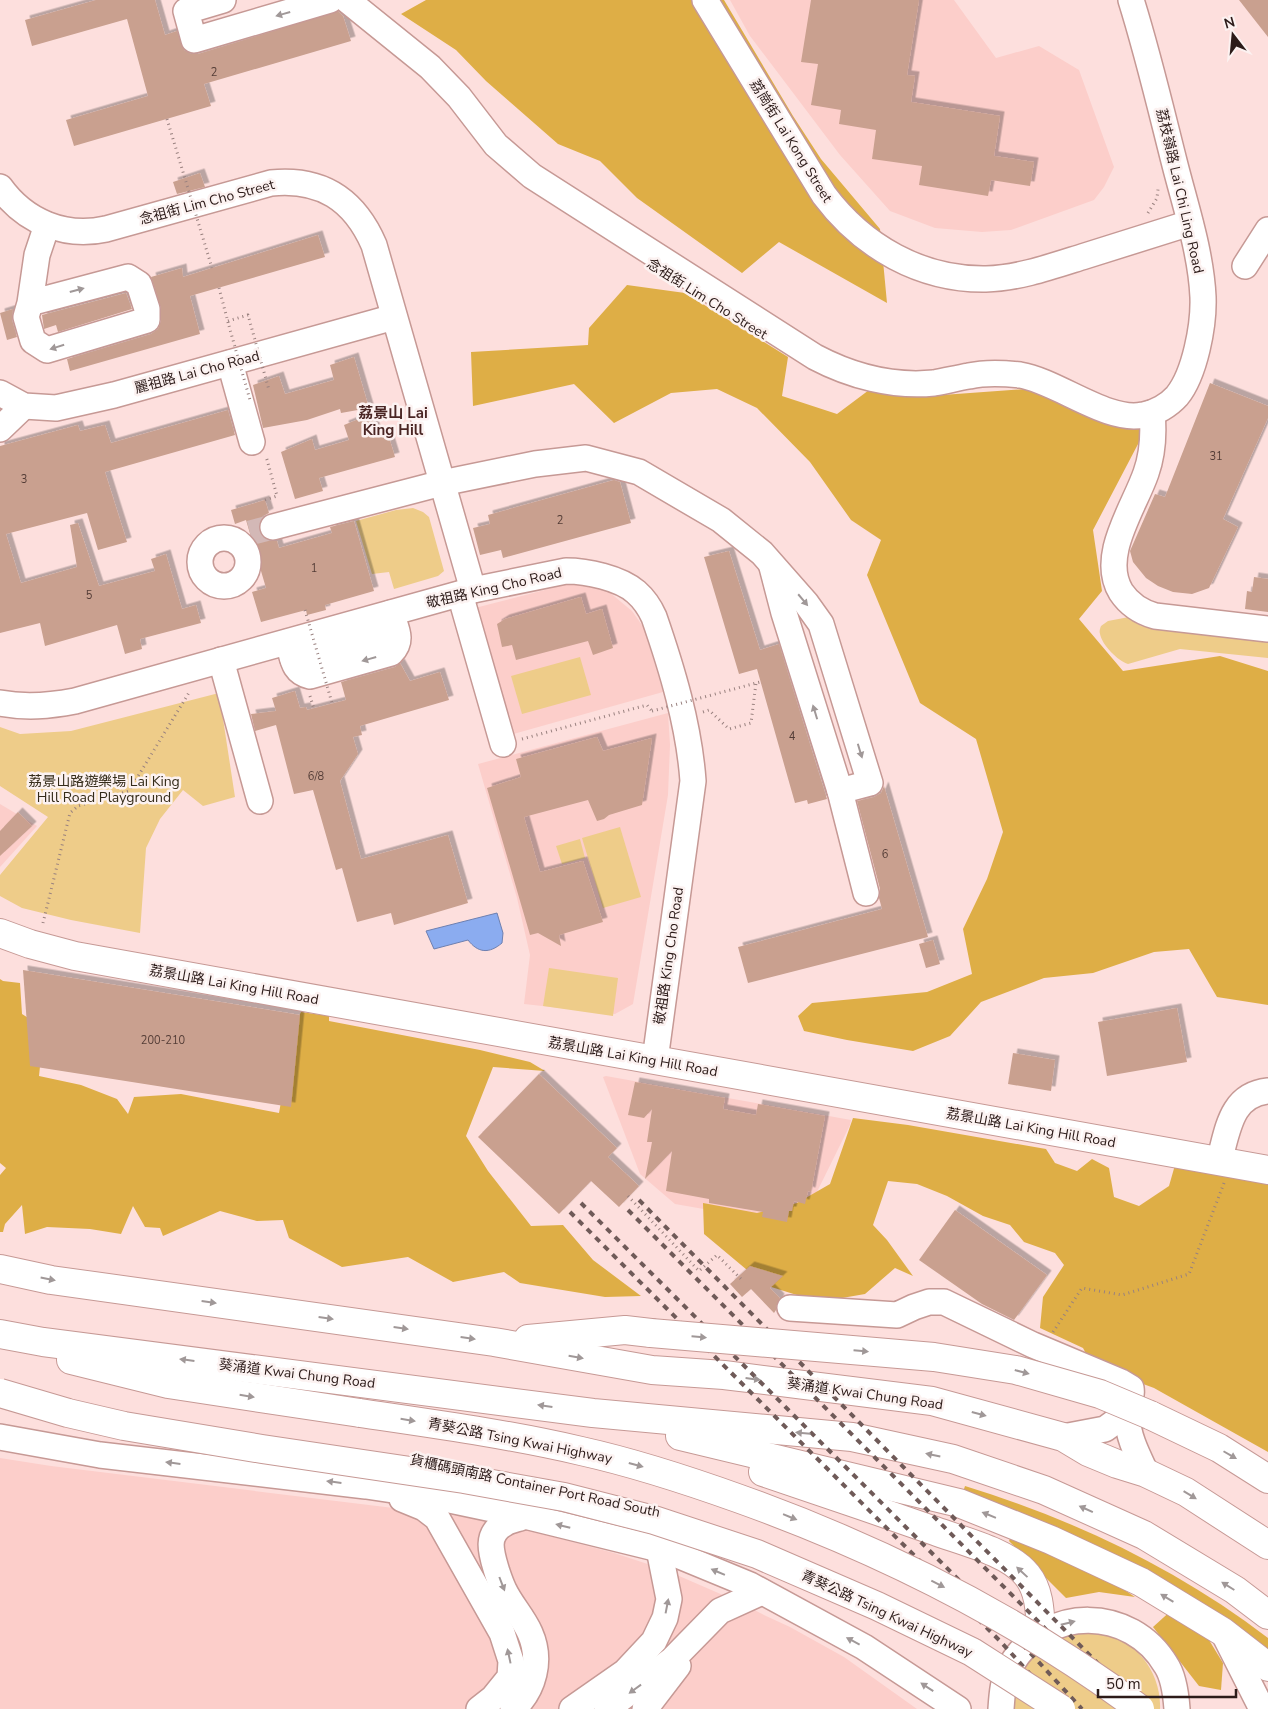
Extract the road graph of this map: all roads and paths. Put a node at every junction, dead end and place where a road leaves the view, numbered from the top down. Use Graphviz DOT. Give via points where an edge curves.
graph roads {
  1 [pos="223,0"];
  2 [pos="330,0"];
  3 [pos="347,0"];
  4 [pos="704,0"];
  5 [pos="1131,0"];
  6 [pos="167,119"];
  7 [pos="0,187"];
  8 [pos="199,194"];
  9 [pos="190,197"];
  10 [pos="199,217"];
  11 [pos="190,219"];
  12 [pos="1190,223"];
  13 [pos="47,225"];
  14 [pos="1268,230"];
  15 [pos="1245,266"];
  16 [pos="212,268"];
  17 [pos="219,288"];
  18 [pos="30,303"];
  19 [pos="394,317"];
  20 [pos="228,321"];
  21 [pos="230,363"];
  22 [pos="269,390"];
  23 [pos="0,394"];
  24 [pos="250,400"];
  25 [pos="24,406"];
  26 [pos="1152,413"];
  27 [pos="0,429"];
  28 [pos="259,448"];
  29 [pos="442,483"];
  30 [pos="265,500"];
  31 [pos="251,533"];
  32 [pos="466,592"];
  33 [pos="305,610"];
  34 [pos="394,621"];
  35 [pos="1268,629"];
  36 [pos="291,650"];
  37 [pos="222,660"];
  38 [pos="192,688"];
  39 [pos="311,698"];
  40 [pos="0,703"];
  41 [pos="332,703"];
  42 [pos="314,709"];
  43 [pos="709,710"];
  44 [pos="503,744"];
  45 [pos="260,801"];
  46 [pos="866,894"];
  47 [pos="43,923"];
  48 [pos="0,933"];
  49 [pos="655,1060"];
  50 [pos="1268,1092"];
  51 [pos="1268,1170"];
  52 [pos="1221,1172"];
  53 [pos="628,1196"];
  54 [pos="0,1269"];
  55 [pos="741,1279"];
  56 [pos="1082,1288"];
  57 [pos="790,1308"];
  58 [pos="0,1335"];
  59 [pos="494,1342"];
  60 [pos="0,1393"];
  61 [pos="594,1413"];
  62 [pos="1127,1413"];
  63 [pos="632,1425"];
  64 [pos="0,1437"];
  65 [pos="1063,1437"];
  66 [pos="1146,1473"];
  67 [pos="1268,1479"];
  68 [pos="366,1486"];
  69 [pos="526,1516"];
  70 [pos="490,1544"];
  71 [pos="1268,1545"];
  72 [pos="659,1549"];
  73 [pos="463,1563"];
  74 [pos="762,1592"];
  75 [pos="1268,1615"];
  76 [pos="1224,1632"];
  77 [pos="1041,1633"];
  78 [pos="697,1634"];
  79 [pos="1011,1666"];
  80 [pos="1268,1667"];
  81 [pos="653,1700"];
  82 [pos="479,1709"];
  83 [pos="513,1709"];
  84 [pos="572,1709"];
  85 [pos="607,1709"];
  86 [pos="638,1709"];
  87 [pos="958,1709"];
  88 [pos="1001,1709"];
  89 [pos="1061,1709"];
  90 [pos="1140,1709"];
  91 [pos="1176,1709"];
  92 [pos="1262,1709"];
  2 -- 1 [label="street, one-way" via="194,40 186,11"];
  3 -- 26 [label="street, 念祖街 Lim Cho Street" via="435,72 496,145 532,176 829,365 907,384 997,373 1025,376 1113,412 1134,417"];
  4 -- 12 [label="street, 荔崗街 Lai Kong Street" via="824,195 857,231 897,258 931,272 952,276 1003,277 1048,268"];
  5 -- 12 [label="street, 荔枝嶺路 Lai Chi Ling Road"];
  6 -- 16 [label="path, bridge"];
  7 -- 13 [label="street, 念祖街 Lim Cho Street" via="20,210"];
  8 -- 9 [label="path, 念祖街 Lim Cho Street"];
  10 -- 11 [label="path"];
  12 -- 26 [label="street, 荔枝嶺路 Lai Chi Ling Road" via="1202,285 1199,334 1183,386 1169,403"];
  13 -- 18 [label="street" via="37,256"];
  13 -- 19 [label="street, 念祖街 Lim Cho Street" via="95,232 271,183 310,184 344,202 361,220 374,246"];
  14 -- 15 [label="street"];
  17 -- 20 [label="path"];
  19 -- 21 [label="street, 麗祖路 Lai Cho Road"];
  19 -- 29 [label="street, 念祖街 Lim Cho Street"];
  20 -- 22 [label="path, bridge" via="248,315"];
  20 -- 24 [label="path, bridge"];
  21 -- 25 [label="street, 麗祖路 Lai Cho Road" via="56,408"];
  21 -- 28 [label="street"];
  23 -- 25 [label="street, 麗祖路 Lai Cho Road"];
  25 -- 27 [label="street"];
  26 -- 35 [label="street" via="1153,440 1149,463 1114,553 1119,589 1129,602 1155,616"];
  28 -- 30 [label="path" via="277,496"];
  29 -- 31 [label="street"];
  29 -- 32 [label="street, 念祖街 Lim Cho Street"];
  29 -- 46 [label="street" via="535,464 586,458 639,472 721,520 762,553 771,563 840,792"];
  32 -- 34 [label="street, 敬祖路 King Cho Road"];
  32 -- 44 [label="street, 念祖街 Lim Cho Street"];
  32 -- 49 [label="street, 敬祖路 King Cho Road" via="566,571 582,571 635,591 654,617 689,744 693,781"];
  33 -- 41 [label="path, bridge"];
  34 -- 36 [label="street, 敬祖路 King Cho Road"];
  34 -- 36 [label="street, one-way" via="399,639 391,654 310,676 296,668"];
  36 -- 37 [label="street, 敬祖路 King Cho Road"];
  37 -- 40 [label="street, 敬祖路 King Cho Road" via="53,706 19,707"];
  37 -- 45 [label="street"];
  38 -- 47 [label="path" via="129,791 78,806 70,813"];
  39 -- 42 [label="path"];
  43 -- 44 [label="path, bridge" via="729,729 751,723 758,683 652,711 647,705"];
  48 -- 49 [label="main road, 荔景山路 Lai King Hill Road" via="76,956"];
  49 -- 52 [label="main road, 荔景山路 Lai King Hill Road"];
  50 -- 52 [label="street" via="1248,1097 1240,1103 1233,1116"];
  51 -- 52 [label="main road, 荔景山路 Lai King Hill Road"];
  52 -- 56 [label="path" via="1189,1274 1122,1295"];
  53 -- 55 [label="path" via="699,1271 717,1255"];
  54 -- 59 [label="main road, 葵涌道 Kwai Chung Road, one-way" via="51,1280"];
  57 -- 62 [label="street" via="896,1316 929,1302 944,1302 1122,1382 1131,1388"];
  61 -- 58 [label="main road, 葵涌道 Kwai Chung Road, one-way"];
  58 -- 90 [label="main road, 青葵公路 Tsing Kwai Highway, one-way, bridge" via="54,1356 168,1384 582,1450 670,1474 772,1510 901,1565 1018,1627"];
  59 -- 65 [label="main road, 葵涌道 Kwai Chung Road, one-way" via="652,1370 724,1375 932,1402"];
  59 -- 67 [label="main road, 葵涌道 Kwai Chung Road, one-way, bridge" via="625,1330 934,1357 1016,1370 1100,1394 1150,1415 1212,1445"];
  60 -- 79 [label="street, 貨櫃碼頭南路 Container Port Road South" via="105,1420 422,1461 678,1517 782,1558 884,1608 921,1633 976,1659"];
  60 -- 89 [label="main road, 青葵公路 Tsing Kwai Highway, bridge" via="124,1426 482,1482 564,1497 654,1520 757,1554 877,1606 972,1652"];
  61 -- 63 [label="main road, 葵涌道 Kwai Chung Road"];
  75 -- 61 [label="main road, 葵涌道 Kwai Chung Road, one-way" via="1235,1590 1144,1535 1044,1490 953,1459 852,1438"];
  62 -- 65 [label="street" via="1105,1429"];
  62 -- 66 [label="street" via="1134,1448"];
  76 -- 63 [label="main road, 葵涌道 Kwai Chung Road, one-way" via="1141,1582 959,1503"];
  77 -- 63 [label="main road, one-way" via="1035,1588 1026,1574 1009,1560 863,1505 690,1448"];
  68 -- 64 [label="street, one-way" via="100,1455"];
  65 -- 66 [label="main road, 葵涌道 Kwai Chung Road" via="1088,1452"];
  66 -- 71 [label="main road, 葵涌道 Kwai Chung Road, one-way" via="1186,1492"];
  68 -- 69 [label="street"];
  68 -- 73 [label="street" via="417,1505 437,1518"];
  69 -- 70 [label="street" via="503,1524"];
  72 -- 69 [label="street, one-way"];
  70 -- 73 [label="street"];
  70 -- 83 [label="street, one-way" via="503,1589 535,1646 531,1686"];
  74 -- 72 [label="street, one-way"];
  84 -- 72 [label="street, one-way" via="625,1672 654,1641 665,1618 669,1599"];
  82 -- 73 [label="street, one-way" via="510,1677 511,1661 502,1633"];
  74 -- 78 [label="street" via="720,1611"];
  87 -- 74 [label="street, one-way" via="864,1647"];
  76 -- 80 [label="main road, 葵涌道 Kwai Chung Road"];
  76 -- 92 [label="street"];
  77 -- 79 [label="street"];
  77 -- 91 [label="street, one-way" via="1068,1622 1097,1620 1125,1627 1149,1643 1167,1666 1176,1693"];
  78 -- 81 [label="street" via="676,1671"];
  78 -- 85 [label="street, one-way" via="672,1660"];
  79 -- 88 [label="street" via="1002,1689"];
  81 -- 86 [label="street"];
}
